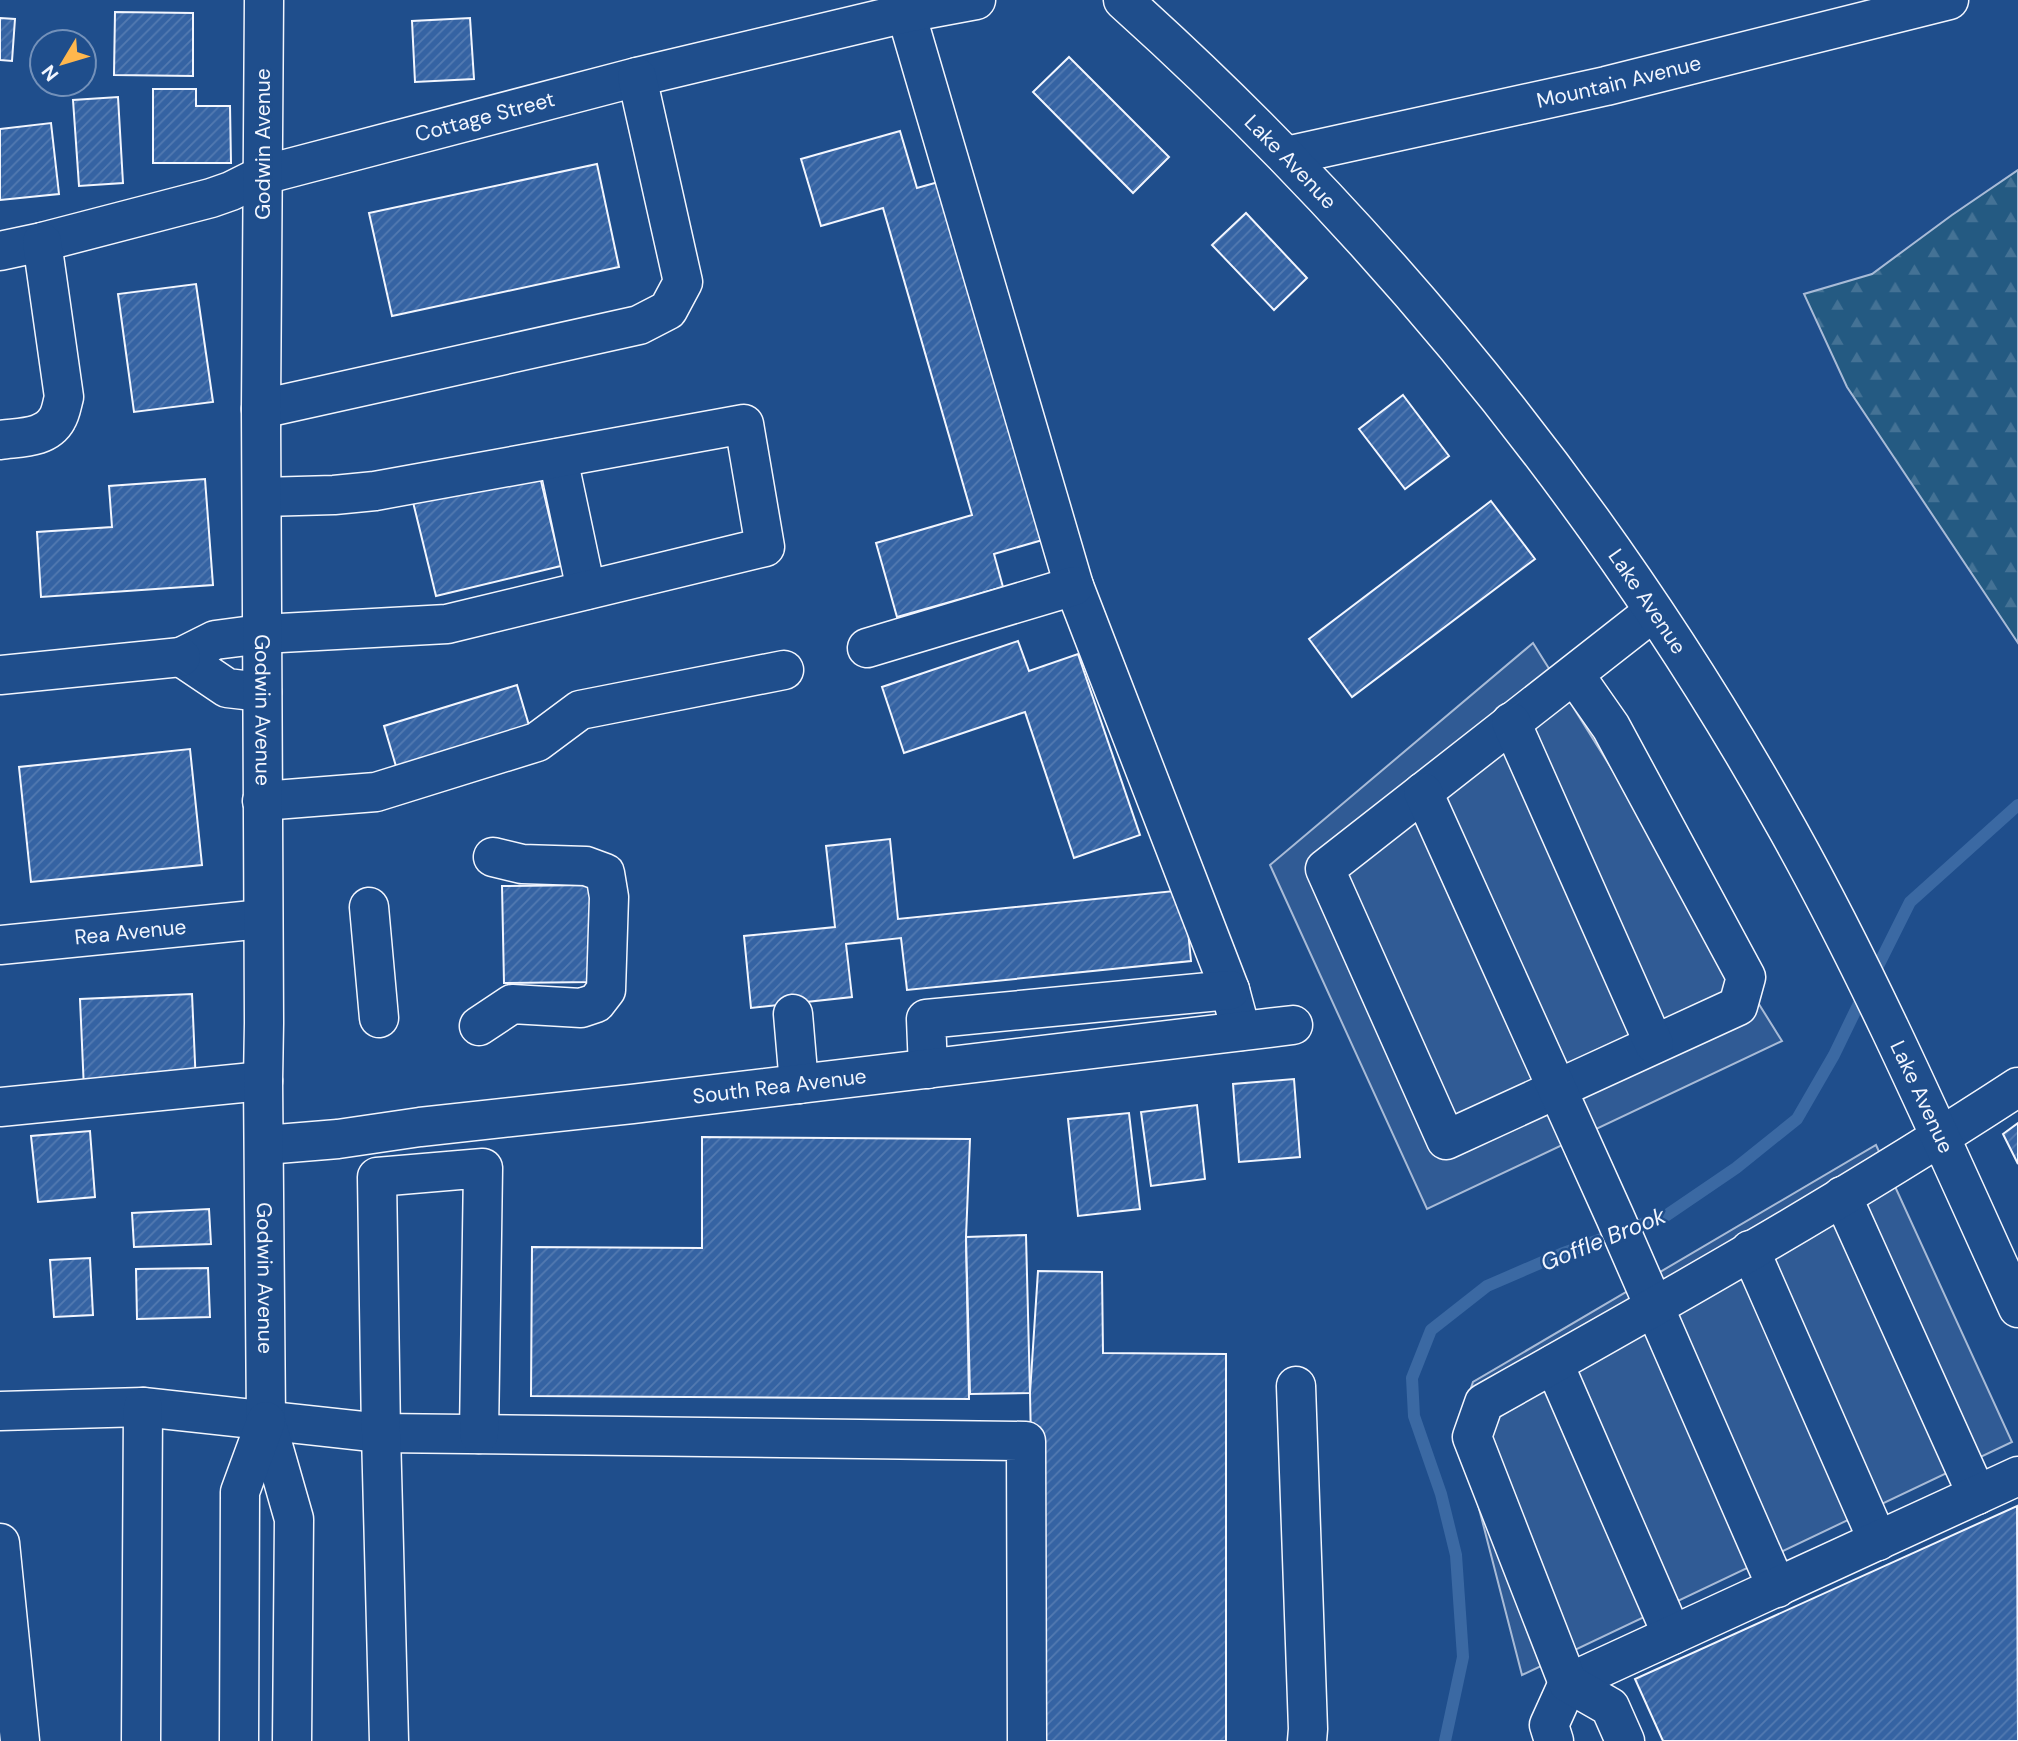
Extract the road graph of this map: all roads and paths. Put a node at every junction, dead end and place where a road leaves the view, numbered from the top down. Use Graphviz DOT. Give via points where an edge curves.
graph roads {
  1 [pos="264,0"];
  2 [pos="976,0"];
  3 [pos="1123,0"];
  4 [pos="1949,0"];
  5 [pos="906,13"];
  6 [pos="637,78"];
  7 [pos="1286,156"];
  8 [pos="264,175"];
  9 [pos="43,242"];
  10 [pos="0,251"];
  11 [pos="261,409"];
  12 [pos="0,440"];
  13 [pos="558,457"];
  14 [pos="262,497"];
  15 [pos="1074,586"];
  16 [pos="586,590"];
  17 [pos="1653,612"];
  18 [pos="262,634"];
  19 [pos="867,648"];
  20 [pos="181,657"];
  21 [pos="783,670"];
  22 [pos="1574,674"];
  23 [pos="0,675"];
  24 [pos="262,692"];
  25 [pos="1511,722"];
  26 [pos="1423,792"];
  27 [pos="262,801"];
  28 [pos="493,857"];
  29 [pos="369,907"];
  30 [pos="262,919"];
  31 [pos="0,945"];
  32 [pos="1230,990"];
  33 [pos="793,1014"];
  34 [pos="379,1018"];
  35 [pos="1293,1025"];
  36 [pos="479,1026"];
  37 [pos="1241,1031"];
  38 [pos="1654,1044"];
  39 [pos="928,1069"];
  40 [pos="263,1080"];
  41 [pos="799,1084"];
  42 [pos="2018,1087"];
  43 [pos="1557,1089"];
  44 [pos="0,1107"];
  45 [pos="420,1126"];
  46 [pos="1940,1138"];
  47 [pos="264,1145"];
  48 [pos="415,1173"];
  49 [pos="1842,1196"];
  50 [pos="1750,1250"];
  51 [pos="1654,1307"];
  52 [pos="2018,1308"];
  53 [pos="1554,1364"];
  54 [pos="1296,1386"];
  55 [pos="143,1407"];
  56 [pos="0,1411"];
  57 [pos="266,1421"];
  58 [pos="380,1433"];
  59 [pos="479,1434"];
  60 [pos="2018,1476"];
  61 [pos="1977,1494"];
  62 [pos="1878,1541"];
  63 [pos="0,1542"];
  64 [pos="1777,1587"];
  65 [pos="1671,1635"];
  66 [pos="1568,1683"];
  67 [pos="20,1741"];
  68 [pos="141,1741"];
  69 [pos="239,1741"];
  70 [pos="292,1741"];
  71 [pos="389,1741"];
  72 [pos="1027,1741"];
  73 [pos="1307,1741"];
  74 [pos="1554,1741"];
  75 [pos="1625,1741"];
  1 -- 8 [label="main road, Godwin Avenue"];
  2 -- 5 [label="main road, Cottage Street"];
  3 -- 7 [label="main road, Lake Avenue"];
  4 -- 7 [label="main road, Mountain Avenue" via="1606,86"];
  5 -- 6 [label="main road, Cottage Street"];
  5 -- 15 [label="main road"];
  6 -- 8 [label="main road, Cottage Street"];
  6 -- 11 [label="main road" via="683,282 668,310 639,325"];
  7 -- 17 [label="main road, Lake Avenue" via="1372,246 1479,373 1581,504"];
  8 -- 9 [label="main road, Cottage Street" via="211,198"];
  8 -- 11 [label="main road, Godwin Avenue"];
  9 -- 10 [label="main road, Cottage Street"];
  9 -- 12 [label="main road" via="64,397 49,430"];
  11 -- 14 [label="main road, Godwin Avenue"];
  13 -- 14 [label="main road" via="375,491"];
  13 -- 16 [label="main road"];
  13 -- 16 [label="main road" via="744,424 765,547"];
  14 -- 18 [label="main road, Godwin Avenue"];
  15 -- 19 [label="main road"];
  15 -- 32 [label="main road"];
  16 -- 18 [label="main road" via="447,624"];
  17 -- 22 [label="main road"];
  17 -- 46 [label="main road, Lake Avenue" via="1782,820"];
  18 -- 20 [label="main road" via="215,640"];
  18 -- 24 [label="main road, Godwin Avenue"];
  20 -- 23 [label="main road"];
  20 -- 24 [label="main road" via="227,688"];
  21 -- 27 [label="main road" via="580,710 537,742 376,792"];
  22 -- 25 [label="main road"];
  22 -- 38 [label="main road" via="1611,727 1746,977 1738,1006"];
  24 -- 27 [label="main road, Godwin Avenue"];
  25 -- 26 [label="main road"];
  25 -- 38 [label="main road"];
  26 -- 43 [label="main road"];
  26 -- 43 [label="main road" via="1325,869 1446,1140"];
  27 -- 30 [label="main road, Godwin Avenue"];
  28 -- 36 [label="main road" via="522,864 586,866 605,873 609,897 606,990 596,1003 581,1008 512,1004"];
  29 -- 34 [label="main road"];
  30 -- 31 [label="main road, Rea Avenue"];
  30 -- 40 [label="main road, Godwin Avenue"];
  32 -- 37 [label="main road"];
  32 -- 39 [label="main road" via="926,1019"];
  33 -- 41 [label="main road"];
  35 -- 37 [label="main road, South Rea Avenue"];
  37 -- 39 [label="main road, South Rea Avenue"];
  38 -- 43 [label="main road"];
  39 -- 41 [label="main road, South Rea Avenue"];
  40 -- 44 [label="main road"];
  40 -- 47 [label="main road, Godwin Avenue"];
  41 -- 45 [label="main road, South Rea Avenue"];
  42 -- 46 [label="main road"];
  43 -- 51 [label="main road"];
  45 -- 47 [label="main road, South Rea Avenue"];
  45 -- 48 [label="main road"];
  46 -- 49 [label="main road"];
  46 -- 52 [label="main road, Lake Avenue"];
  47 -- 57 [label="main road, Godwin Avenue"];
  48 -- 58 [label="main road" via="376,1177"];
  48 -- 59 [label="main road" via="483,1168"];
  49 -- 50 [label="main road"];
  49 -- 61 [label="main road"];
  50 -- 51 [label="main road"];
  50 -- 62 [label="main road"];
  51 -- 53 [label="main road"];
  51 -- 64 [label="main road"];
  53 -- 65 [label="main road"];
  53 -- 66 [label="main road" via="1484,1403 1472,1437"];
  54 -- 73 [label="main road"];
  55 -- 56 [label="main road"];
  55 -- 57 [label="main road"];
  55 -- 68 [label="main road"];
  57 -- 58 [label="main road"];
  57 -- 69 [label="main road, Godwin Avenue" via="240,1492"];
  57 -- 70 [label="main road, Godwin Avenue" via="294,1519"];
  58 -- 59 [label="main road"];
  58 -- 71 [label="main road"];
  59 -- 72 [label="main road" via="1026,1441"];
  60 -- 61 [label="main road"];
  61 -- 62 [label="main road"];
  62 -- 64 [label="main road"];
  63 -- 67 [label="main road"];
  64 -- 65 [label="main road"];
  65 -- 66 [label="main road"];
  66 -- 74 [label="main road" via="1549,1725"];
  66 -- 75 [label="main road" via="1610,1707"];
}
